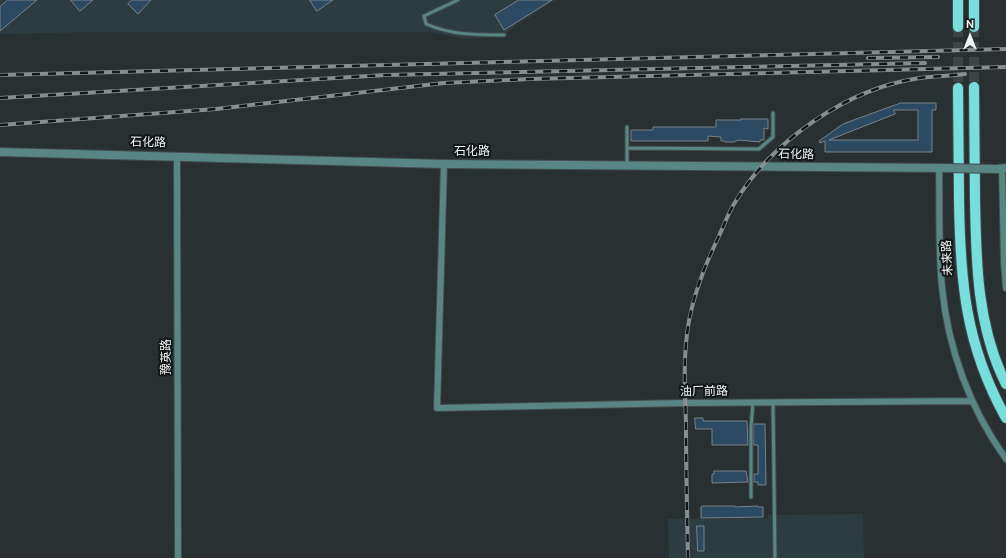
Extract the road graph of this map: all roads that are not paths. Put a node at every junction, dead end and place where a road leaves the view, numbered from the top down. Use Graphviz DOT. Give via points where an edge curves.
graph roads {
  1 [pos="458,0"];
  2 [pos="958,0"];
  3 [pos="974,0"];
  4 [pos="958,27"];
  5 [pos="974,27"];
  6 [pos="504,34"];
  7 [pos="974,87"];
  8 [pos="958,88"];
  9 [pos="773,112"];
  10 [pos="627,128"];
  11 [pos="627,148"];
  12 [pos="0,152"];
  13 [pos="177,156"];
  14 [pos="444,164"];
  15 [pos="627,165"];
  16 [pos="941,168"];
  17 [pos="1002,168"];
  18 [pos="1006,288"];
  19 [pos="1006,384"];
  20 [pos="972,401"];
  21 [pos="773,402"];
  22 [pos="753,403"];
  23 [pos="1006,418"];
  24 [pos="1006,459"];
  25 [pos="751,497"];
  26 [pos="178,558"];
  27 [pos="775,558"];
  1 -- 6 [label="lane" via="424,16 426,24 459,34"];
  2 -- 4 [label="main road"];
  3 -- 5 [label="main road"];
  7 -- 19 [label="main road" via="975,240 979,286 992,349"];
  8 -- 23 [label="main road, 未来路" via="959,240 963,288 977,353 989,387"];
  9 -- 11 [label="lane" via="773,137 759,149"];
  10 -- 11 [label="lane"];
  11 -- 15 [label="lane"];
  12 -- 13 [label="street, 石化路"];
  13 -- 14 [label="street, 石化路"];
  13 -- 26 [label="street, 豫英路"];
  14 -- 15 [label="street, 石化路"];
  14 -- 22 [label="street, 油厂前路" via="437,408"];
  15 -- 16 [label="street, 石化路"];
  16 -- 17 [label="street, 石化路, bridge"];
  16 -- 20 [label="street" via="941,269 945,310 958,362"];
  17 -- 18 [label="street"];
  20 -- 21 [label="street, 油厂前路"];
  20 -- 24 [label="street" via="987,431"];
  21 -- 22 [label="street, 油厂前路"];
  21 -- 27 [label="lane"];
  22 -- 25 [label="lane"];
}
